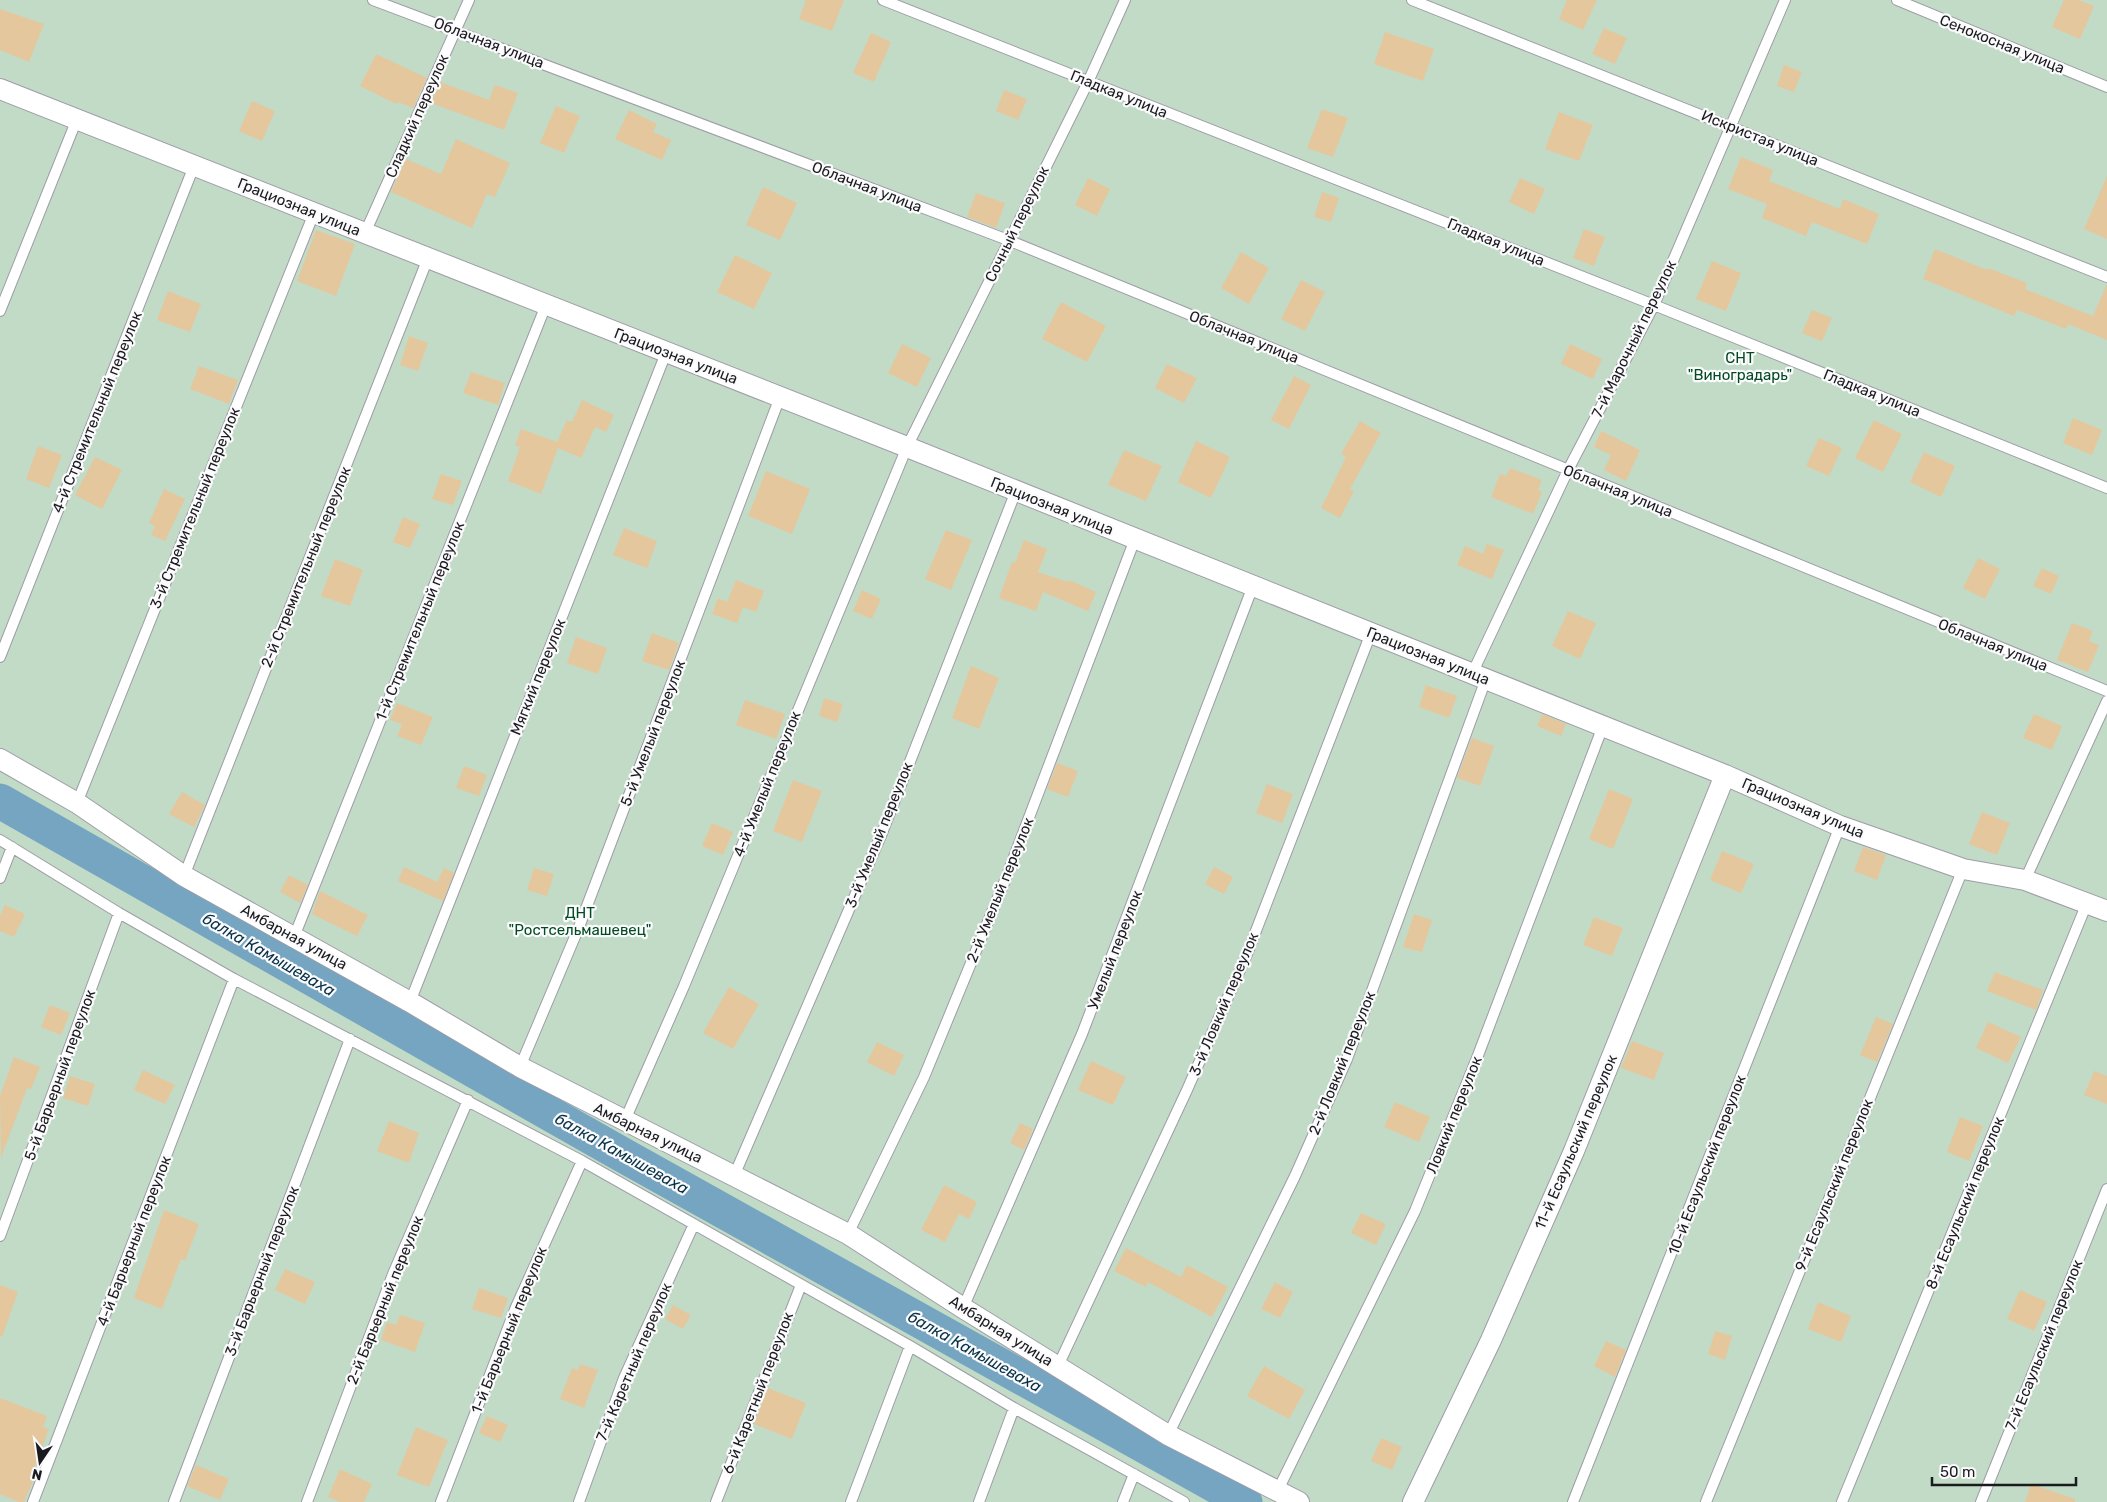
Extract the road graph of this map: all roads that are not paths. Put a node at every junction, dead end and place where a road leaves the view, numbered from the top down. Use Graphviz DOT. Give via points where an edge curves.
graph roads {
  1 [pos="373,0"];
  2 [pos="469,0"];
  3 [pos="883,0"];
  4 [pos="1125,0"];
  5 [pos="1412,0"];
  6 [pos="1785,0"];
  7 [pos="1897,0"];
  8 [pos="455,30"];
  9 [pos="1088,82"];
  10 [pos="2107,87"];
  11 [pos="0,89"];
  12 [pos="77,120"];
  13 [pos="1730,126"];
  14 [pos="194,166"];
  15 [pos="314,213"];
  16 [pos="365,233"];
  17 [pos="1008,240"];
  18 [pos="428,258"];
  19 [pos="2107,277"];
  20 [pos="546,305"];
  21 [pos="1654,305"];
  22 [pos="0,311"];
  23 [pos="666,352"];
  24 [pos="780,397"];
  25 [pos="907,447"];
  26 [pos="1568,470"];
  27 [pos="2107,488"];
  28 [pos="1016,491"];
  29 [pos="1134,539"];
  30 [pos="1253,586"];
  31 [pos="1371,633"];
  32 [pos="0,657"];
  33 [pos="1479,676"];
  34 [pos="2107,691"];
  35 [pos="2107,701"];
  36 [pos="1603,726"];
  37 [pos="0,758"];
  38 [pos="1725,775"];
  39 [pos="77,803"];
  40 [pos="1840,826"];
  41 [pos="0,840"];
  42 [pos="12,847"];
  43 [pos="1963,869"];
  44 [pos="184,876"];
  45 [pos="0,878"];
  46 [pos="2025,880"];
  47 [pos="2087,903"];
  48 [pos="2107,911"];
  49 [pos="119,913"];
  50 [pos="294,937"];
  51 [pos="234,979"];
  52 [pos="410,1002"];
  53 [pos="350,1039"];
  54 [pos="520,1067"];
  55 [pos="468,1100"];
  56 [pos="625,1120"];
  57 [pos="582,1160"];
  58 [pos="734,1176"];
  59 [pos="2107,1189"];
  60 [pos="694,1224"];
  61 [pos="848,1234"];
  62 [pos="0,1236"];
  63 [pos="801,1285"];
  64 [pos="963,1308"];
  65 [pos="910,1346"];
  66 [pos="1058,1366"];
  67 [pos="1014,1408"];
  68 [pos="1168,1435"];
  69 [pos="1134,1474"];
  70 [pos="1277,1492"];
  71 [pos="33,1502"];
  72 [pos="174,1502"];
  73 [pos="307,1502"];
  74 [pos="441,1502"];
  75 [pos="579,1502"];
  76 [pos="716,1502"];
  77 [pos="851,1502"];
  78 [pos="979,1502"];
  79 [pos="1123,1502"];
  80 [pos="1184,1502"];
  81 [pos="1299,1502"];
  82 [pos="1413,1502"];
  83 [pos="1573,1502"];
  84 [pos="1706,1502"];
  85 [pos="1842,1502"];
  86 [pos="1981,1502"];
  1 -- 8 [label="lane, Облачная улица"];
  2 -- 8 [label="lane, Сладкий переулок"];
  3 -- 9 [label="lane, Гладкая улица"];
  4 -- 9 [label="lane, Сочный переулок"];
  5 -- 13 [label="lane, Искристая улица"];
  6 -- 13 [label="lane, 7-й Марочный переулок"];
  7 -- 10 [label="lane, Сенокосная улица"];
  8 -- 16 [label="lane, Сладкий переулок"];
  8 -- 17 [label="lane, Облачная улица"];
  9 -- 17 [label="lane, Сочный переулок"];
  9 -- 21 [label="lane, Гладкая улица"];
  11 -- 12 [label="street, Грациозная улица"];
  12 -- 14 [label="street, Грациозная улица"];
  12 -- 22 [label="lane"];
  13 -- 19 [label="lane, Искристая улица"];
  13 -- 21 [label="lane, 7-й Марочный переулок"];
  14 -- 15 [label="street, Грациозная улица"];
  14 -- 32 [label="lane, 4-й Стремительный переулок"];
  15 -- 16 [label="street, Грациозная улица"];
  15 -- 39 [label="lane, 3-й Стремительный переулок"];
  16 -- 18 [label="street, Грациозная улица"];
  17 -- 25 [label="lane, Сочный переулок"];
  17 -- 26 [label="lane, Облачная улица"];
  18 -- 20 [label="street, Грациозная улица"];
  18 -- 44 [label="lane, 2-й Стремительный переулок"];
  20 -- 23 [label="street, Грациозная улица"];
  20 -- 50 [label="lane, 1-й Стремительный переулок"];
  21 -- 26 [label="lane, 7-й Марочный переулок"];
  21 -- 27 [label="lane, Гладкая улица"];
  23 -- 24 [label="street, Грациозная улица"];
  23 -- 52 [label="lane, Мягкий переулок"];
  24 -- 25 [label="street, Грациозная улица"];
  24 -- 54 [label="lane, 5-й Умелый переулок" via="580,927"];
  25 -- 28 [label="street, Грациозная улица"];
  25 -- 56 [label="lane, 4-й Умелый переулок" via="684,986"];
  26 -- 33 [label="lane, 7-й Марочный переулок"];
  26 -- 34 [label="lane, Облачная улица"];
  28 -- 29 [label="street, Грациозная улица"];
  28 -- 58 [label="lane, 3-й Умелый переулок" via="882,832"];
  29 -- 30 [label="street, Грациозная улица"];
  29 -- 61 [label="lane, 2-й Умелый переулок" via="1006,878 935,1050"];
  30 -- 31 [label="street, Грациозная улица"];
  30 -- 64 [label="lane, Умелый переулок" via="1082,1034"];
  31 -- 33 [label="street, Грациозная улица"];
  31 -- 66 [label="lane, 3-й Ловкий переулок" via="1247,954"];
  33 -- 36 [label="street, Грациозная улица"];
  33 -- 68 [label="lane, 2-й Ловкий переулок" via="1347,1059 1295,1176"];
  35 -- 46 [label="lane"];
  36 -- 38 [label="street, Грациозная улица"];
  36 -- 70 [label="lane, Ловкий переулок" via="1477,1058 1415,1211"];
  37 -- 39 [label="street, Амбарная улица"];
  38 -- 40 [label="street, Грациозная улица"];
  38 -- 82 [label="street, 11-й Есаульский переулок" via="1574,1151"];
  39 -- 44 [label="street, Амбарная улица"];
  40 -- 43 [label="street, Грациозная улица"];
  40 -- 83 [label="lane, 10-й Есаульский переулок"];
  41 -- 42 [label="lane"];
  42 -- 45 [label="lane"];
  42 -- 49 [label="lane"];
  43 -- 46 [label="street, Грациозная улица"];
  43 -- 84 [label="lane, 9-й Есаульский переулок"];
  44 -- 50 [label="street, Амбарная улица"];
  46 -- 47 [label="street, Грациозная улица"];
  47 -- 48 [label="street, Грациозная улица"];
  47 -- 85 [label="lane, 8-й Есаульский переулок"];
  49 -- 51 [label="lane"];
  49 -- 62 [label="lane, 5-й Барьерный переулок"];
  50 -- 52 [label="street, Амбарная улица"];
  51 -- 53 [label="lane"];
  51 -- 71 [label="lane, 4-й Барьерный переулок"];
  52 -- 54 [label="street, Амбарная улица"];
  53 -- 55 [label="lane"];
  53 -- 72 [label="lane, 3-й Барьерный переулок"];
  54 -- 56 [label="street, Амбарная улица"];
  55 -- 57 [label="lane"];
  55 -- 73 [label="lane, 2-й Барьерный переулок" via="393,1274"];
  56 -- 58 [label="street, Амбарная улица"];
  57 -- 60 [label="lane"];
  57 -- 74 [label="lane, 1-й Барьерный переулок" via="516,1307"];
  58 -- 61 [label="street, Амбарная улица"];
  59 -- 86 [label="lane, 7-й Есаульский переулок"];
  60 -- 63 [label="lane"];
  60 -- 75 [label="lane, 7-й Каретный переулок" via="624,1378"];
  61 -- 64 [label="street, Амбарная улица"];
  63 -- 65 [label="lane"];
  63 -- 76 [label="lane, 6-й Каретный переулок"];
  64 -- 66 [label="street, Амбарная улица"];
  65 -- 67 [label="lane"];
  65 -- 77 [label="lane"];
  66 -- 68 [label="street, Амбарная улица"];
  67 -- 69 [label="lane"];
  67 -- 78 [label="lane"];
  68 -- 70 [label="street, Амбарная улица"];
  69 -- 79 [label="lane"];
  69 -- 80 [label="lane"];
  70 -- 81 [label="street, Амбарная улица"];
}
